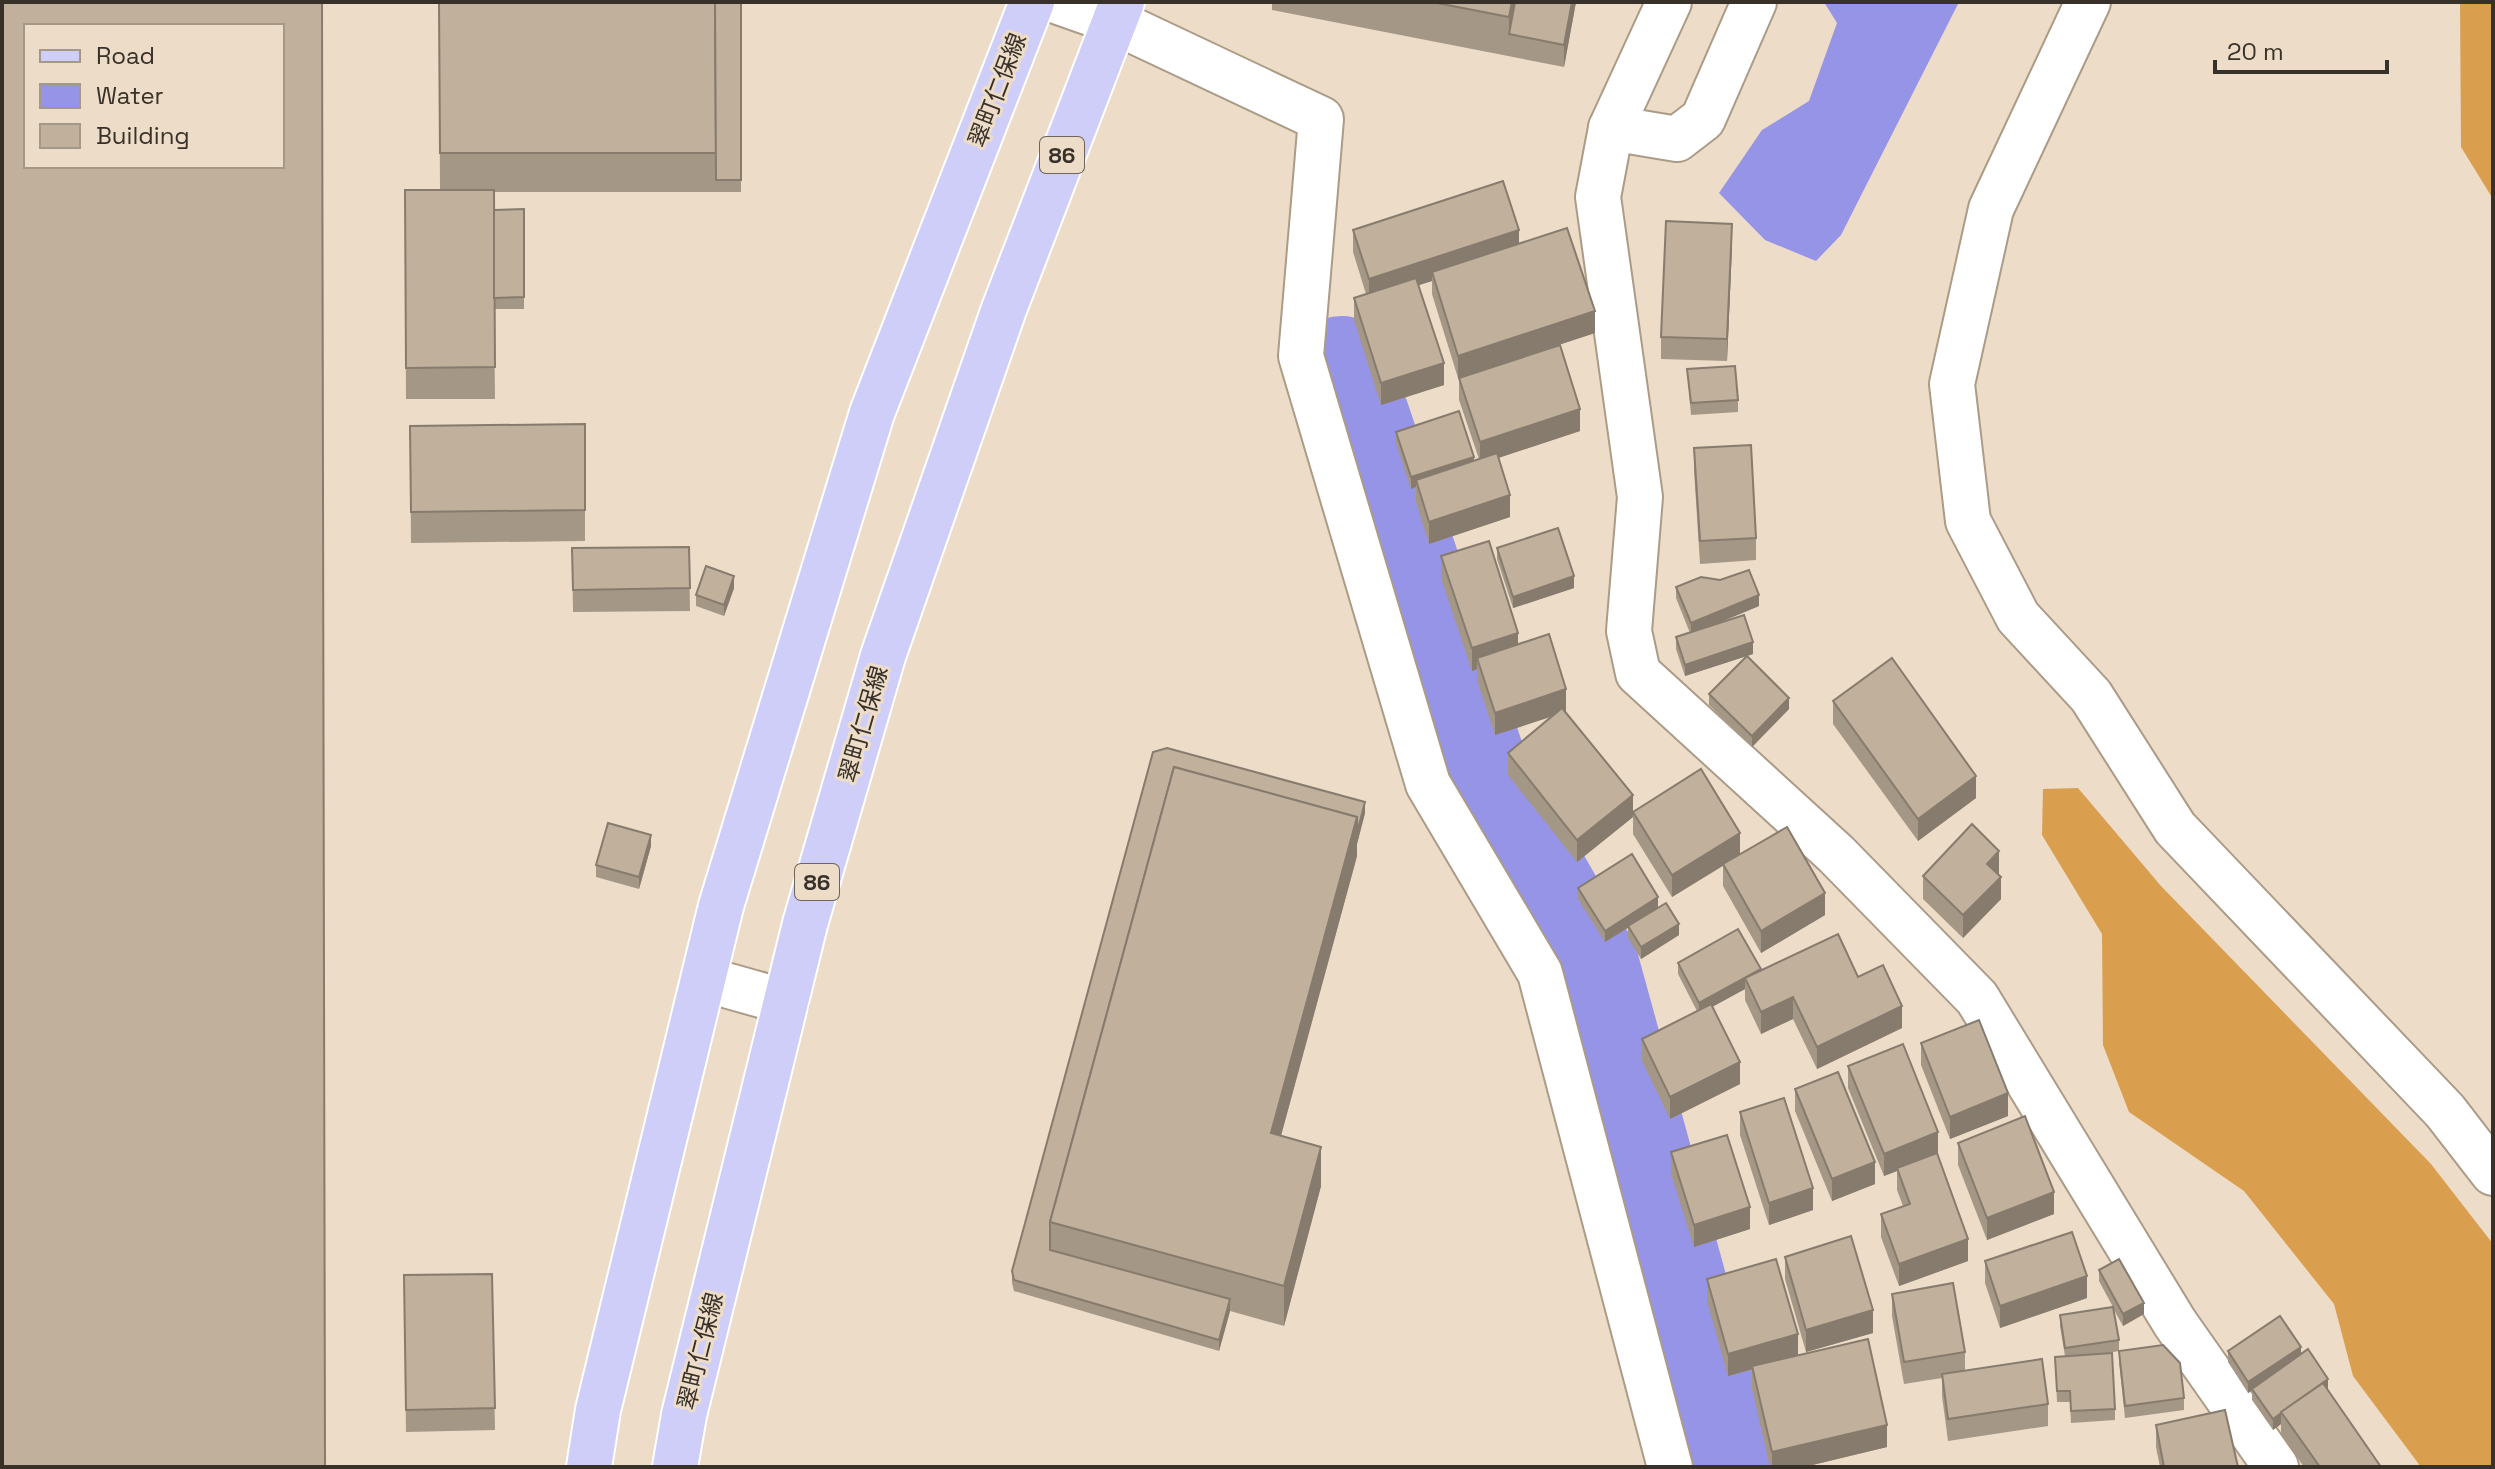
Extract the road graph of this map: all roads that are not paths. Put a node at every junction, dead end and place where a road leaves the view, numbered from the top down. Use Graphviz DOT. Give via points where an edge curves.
graph roads {
  1 [pos="1032,2"];
  2 [pos="1059,2"];
  3 [pos="1669,2"];
  4 [pos="1754,2"];
  5 [pos="2088,2"];
  6 [pos="1117,12"];
  7 [pos="1611,128"];
  8 [pos="704,979"];
  9 [pos="786,1002"];
  10 [pos="2493,1173"];
  11 [pos="589,1467"];
  12 [pos="675,1467"];
  13 [pos="1670,1467"];
  14 [pos="2276,1467"];
  1 -- 8 [label="main road, 翠町仁保線" via="872,413 721,906"];
  2 -- 6 [label="street"];
  3 -- 7 [label="street"];
  4 -- 7 [label="street" via="1703,119 1677,139"];
  5 -- 10 [label="street" via="1987,224 1952,384 1968,521 2018,617 2091,696 2175,828 2445,1111"];
  6 -- 9 [label="main road, 翠町仁保線 / 86" via="1004,309 883,656"];
  6 -- 13 [label="street" via="1321,119 1301,356 1428,784 1540,973"];
  7 -- 14 [label="street" via="1598,197 1640,497 1629,631 1638,673 1836,854 1977,998 2175,1323"];
  8 -- 9 [label="street"];
  8 -- 11 [label="main road, 翠町仁保線" via="598,1410"];
  9 -- 12 [label="main road, 翠町仁保線 / 86"];
}
